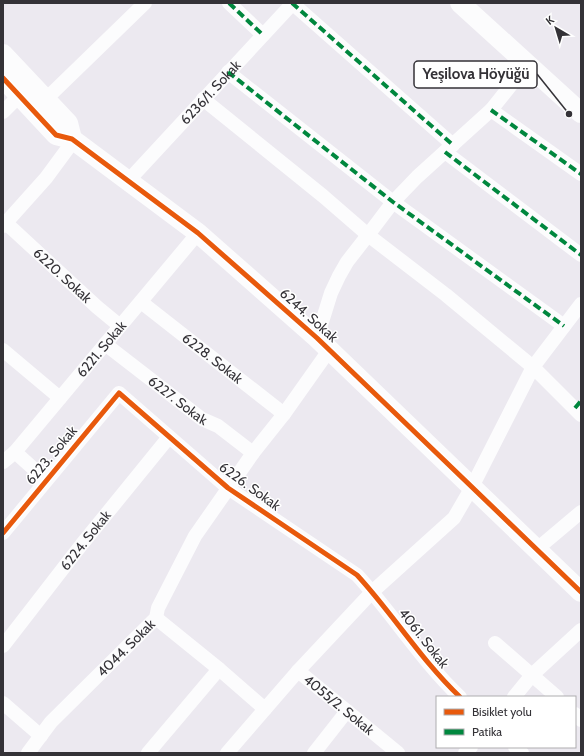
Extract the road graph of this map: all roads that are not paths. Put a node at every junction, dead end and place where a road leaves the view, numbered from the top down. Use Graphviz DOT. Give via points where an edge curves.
graph roads {
  1 [pos="145,3"];
  2 [pos="228,3"];
  3 [pos="293,3"];
  4 [pos="460,3"];
  5 [pos="263,35"];
  6 [pos="3,54"];
  7 [pos="527,65"];
  8 [pos="228,72"];
  9 [pos="3,78"];
  10 [pos="19,96"];
  11 [pos="203,99"];
  12 [pos="45,100"];
  13 [pos="491,110"];
  14 [pos="3,112"];
  15 [pos="581,113"];
  16 [pos="73,139"];
  17 [pos="449,149"];
  18 [pos="581,174"];
  19 [pos="128,181"];
  20 [pos="393,202"];
  21 [pos="4,224"];
  22 [pos="198,233"];
  23 [pos="368,235"];
  24 [pos="581,255"];
  25 [pos="141,302"];
  26 [pos="581,304"];
  27 [pos="120,326"];
  28 [pos="564,326"];
  29 [pos="105,344"];
  30 [pos="324,344"];
  31 [pos="3,350"];
  32 [pos="533,367"];
  33 [pos="118,393"];
  34 [pos="60,398"];
  35 [pos="579,408"];
  36 [pos="284,414"];
  37 [pos="169,437"];
  38 [pos="15,452"];
  39 [pos="253,453"];
  40 [pos="3,462"];
  41 [pos="46,480"];
  42 [pos="472,487"];
  43 [pos="228,488"];
  44 [pos="581,512"];
  45 [pos="3,533"];
  46 [pos="537,549"];
  47 [pos="372,592"];
  48 [pos="581,592"];
  49 [pos="156,618"];
  50 [pos="581,630"];
  51 [pos="495,642"];
  52 [pos="3,646"];
  53 [pos="219,669"];
  54 [pos="298,671"];
  55 [pos="532,676"];
  56 [pos="459,696"];
  57 [pos="515,696"];
  58 [pos="556,696"];
  59 [pos="3,703"];
  60 [pos="265,709"];
  61 [pos="347,711"];
  62 [pos="41,736"];
  63 [pos="31,752"];
  64 [pos="148,753"];
  65 [pos="227,753"];
  66 [pos="314,753"];
  67 [pos="398,753"];
  1 -- 12 [label="street"];
  2 -- 5 [label="street"];
  3 -- 5 [label="street, 6236/1. Sokak"];
  3 -- 17 [label="street"];
  4 -- 7 [label="street"];
  5 -- 8 [label="street, 6236/1. Sokak"];
  6 -- 12 [label="street"];
  7 -- 13 [label="street, 4044. Sokak"];
  7 -- 15 [label="street"];
  8 -- 11 [label="street, 6236/1. Sokak"];
  8 -- 20 [label="street"];
  9 -- 10 [label="street, 6244. Sokak"];
  10 -- 14 [label="street"];
  10 -- 16 [label="street, 6244. Sokak" via="56,135"];
  11 -- 19 [label="street, 6236/1. Sokak"];
  11 -- 23 [label="street"];
  12 -- 16 [label="street" via="68,123"];
  13 -- 17 [label="street, 4044. Sokak"];
  13 -- 18 [label="street"];
  16 -- 19 [label="street, 6244. Sokak"];
  16 -- 21 [label="street" via="46,178"];
  17 -- 20 [label="street, 4044. Sokak"];
  17 -- 24 [label="street"];
  19 -- 22 [label="street, 6244. Sokak"];
  20 -- 23 [label="street, 4044. Sokak"];
  20 -- 28 [label="street"];
  21 -- 27 [label="street, 6220. Sokak"];
  22 -- 25 [label="street, 6221. Sokak"];
  22 -- 30 [label="street, 6244. Sokak"];
  23 -- 30 [label="street, 4044. Sokak" via="347,262 332,293"];
  23 -- 32 [label="street"];
  25 -- 27 [label="street, 6221. Sokak"];
  25 -- 36 [label="street, 6228. Sokak"];
  26 -- 28 [label="street"];
  27 -- 29 [label="street, 6221. Sokak"];
  28 -- 32 [label="street"];
  29 -- 34 [label="street, 6221. Sokak"];
  29 -- 39 [label="street, 6227. Sokak" via="202,419 218,426"];
  30 -- 36 [label="street, 4044. Sokak"];
  30 -- 42 [label="street, 6244. Sokak"];
  31 -- 34 [label="street"];
  32 -- 35 [label="street"];
  32 -- 42 [label="street"];
  33 -- 37 [label="street, 6226. Sokak"];
  33 -- 41 [label="street, 6223. Sokak"];
  34 -- 38 [label="street, 6221. Sokak"];
  36 -- 39 [label="street, 4044. Sokak"];
  37 -- 43 [label="street, 6226. Sokak"];
  37 -- 52 [label="street, 6224. Sokak"];
  38 -- 40 [label="street, 6221. Sokak"];
  38 -- 41 [label="street"];
  39 -- 43 [label="street, 4044. Sokak"];
  41 -- 45 [label="street, 6223. Sokak"];
  42 -- 46 [label="street, 6244. Sokak"];
  42 -- 47 [label="street" via="454,518"];
  43 -- 47 [label="street, 6226. Sokak" via="357,575"];
  43 -- 49 [label="street, 4044. Sokak" via="195,536 158,608"];
  44 -- 46 [label="street"];
  46 -- 48 [label="street, 6244. Sokak"];
  47 -- 54 [label="street"];
  47 -- 56 [label="street, 4061. Sokak" via="441,680"];
  49 -- 53 [label="street"];
  49 -- 62 [label="street, 4044. Sokak" via="51,722"];
  50 -- 55 [label="street"];
  51 -- 55 [label="street"];
  53 -- 60 [label="street"];
  53 -- 64 [label="street"];
  54 -- 60 [label="street"];
  54 -- 61 [label="street, 4055/2. Sokak"];
  55 -- 57 [label="street"];
  55 -- 58 [label="street"];
  59 -- 62 [label="street"];
  60 -- 65 [label="street"];
  61 -- 66 [label="street"];
  61 -- 67 [label="street, 4055/2. Sokak"];
  62 -- 63 [label="street, 4044. Sokak"];
}
